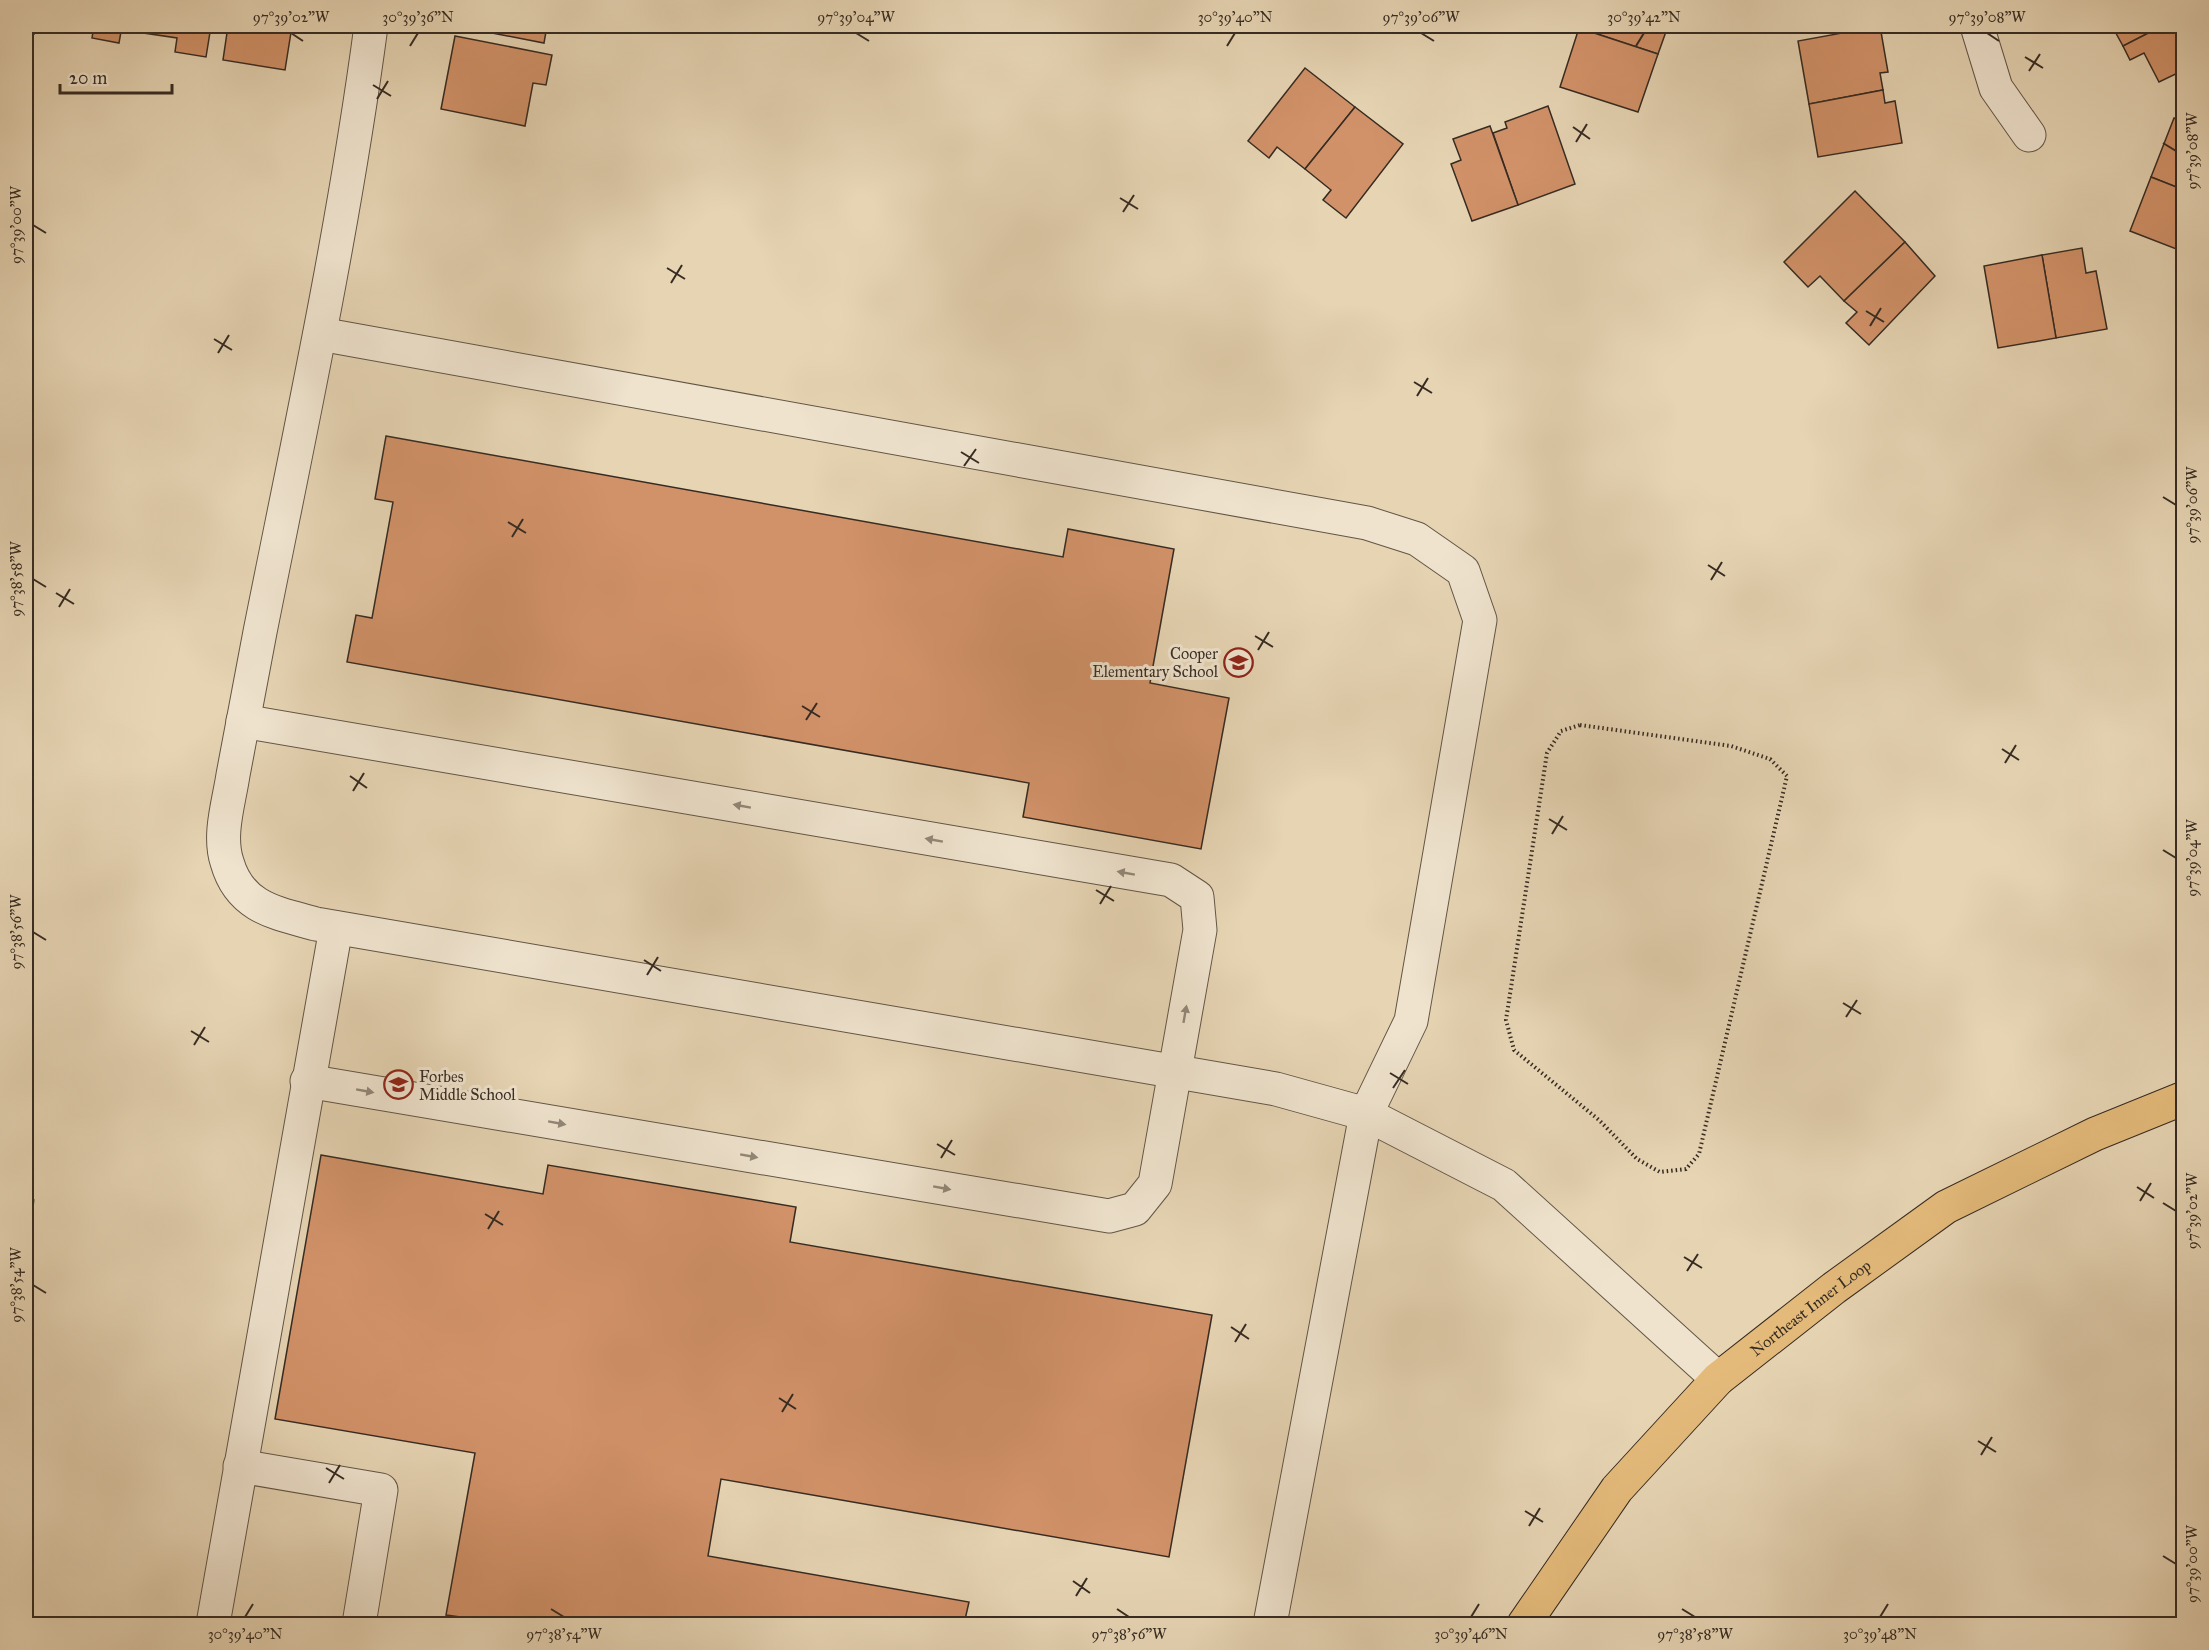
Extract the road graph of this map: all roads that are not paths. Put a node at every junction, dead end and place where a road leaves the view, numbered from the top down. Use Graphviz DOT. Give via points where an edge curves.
graph roads {
  1 [pos="371,26"];
  2 [pos="1977,26"];
  3 [pos="2029,135"];
  4 [pos="320,334"];
  5 [pos="243,721"];
  6 [pos="336,928"];
  7 [pos="1175,1071"];
  8 [pos="307,1082"];
  9 [pos="2184,1098"];
  10 [pos="1366,1114"];
  11 [pos="1718,1379"];
  12 [pos="240,1466"];
  13 [pos="213,1624"];
  14 [pos="359,1624"];
  15 [pos="1270,1624"];
  16 [pos="1524,1624"];
  1 -- 4 [label="street"];
  2 -- 3 [label="street" via="1996,88"];
  4 -- 5 [label="street"];
  4 -- 10 [label="street" via="1367,523 1417,539 1463,571 1480,620 1411,1021"];
  5 -- 6 [label="street" via="224,831 226,861 239,888 264,910"];
  7 -- 5 [label="street, one-way" via="1200,930 1197,897 1171,880"];
  6 -- 7 [label="street"];
  6 -- 8 [label="street"];
  8 -- 7 [label="street, one-way" via="1109,1216 1135,1209 1155,1184"];
  7 -- 10 [label="street" via="1276,1089"];
  8 -- 12 [label="street"];
  9 -- 11 [label="main road, Northeast Inner Loop" via="2095,1134 1946,1207"];
  10 -- 11 [label="street" via="1504,1185"];
  10 -- 15 [label="street"];
  11 -- 16 [label="main road, Northeast Inner Loop" via="1617,1490"];
  12 -- 13 [label="street"];
  12 -- 14 [label="street" via="381,1490"];
}
